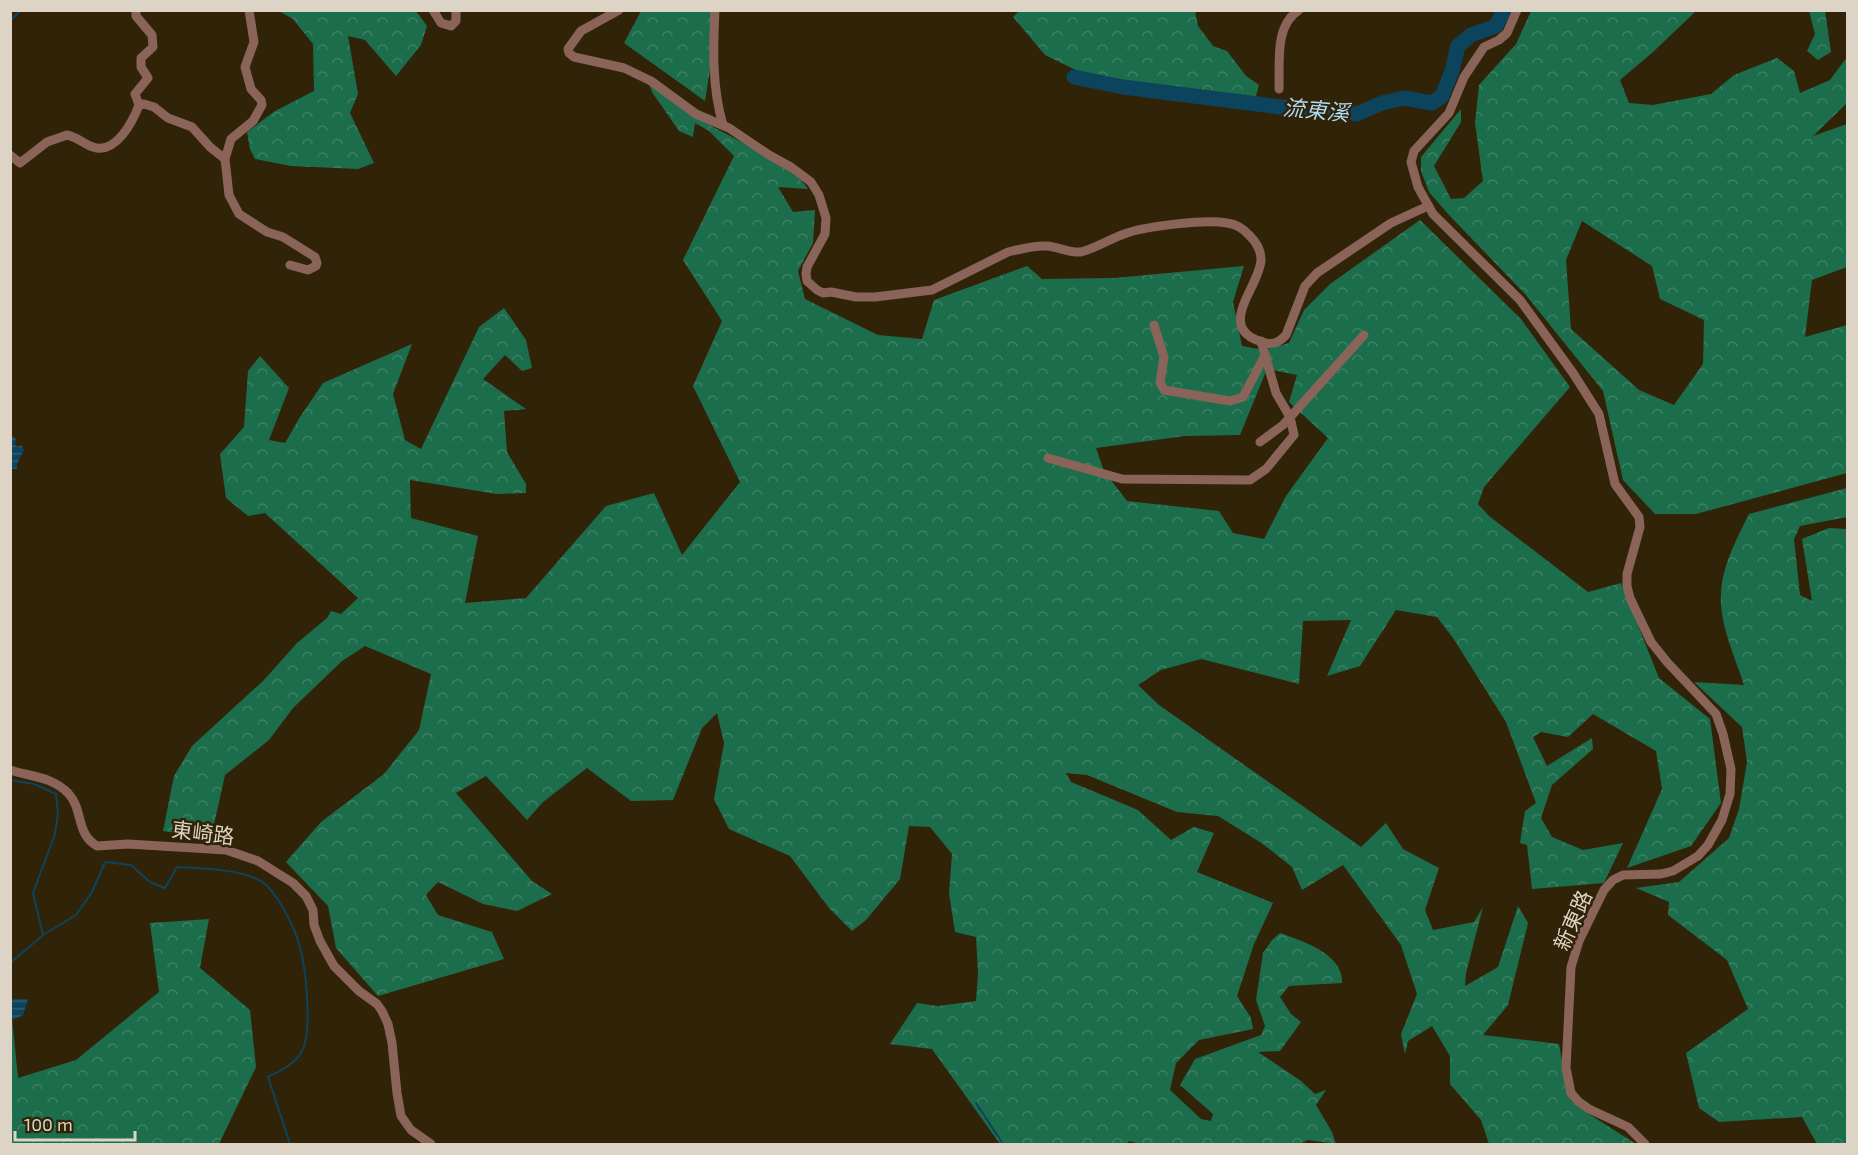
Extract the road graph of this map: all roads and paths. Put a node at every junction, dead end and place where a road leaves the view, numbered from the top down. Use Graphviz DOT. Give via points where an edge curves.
graph roads {
  1 [pos="136,10"];
  2 [pos="249,10"];
  3 [pos="432,10"];
  4 [pos="456,10"];
  5 [pos="619,10"];
  6 [pos="715,10"];
  7 [pos="1299,10"];
  8 [pos="1517,10"];
  9 [pos="1279,89"];
  10 [pos="139,105"];
  11 [pos="723,125"];
  12 [pos="10,155"];
  13 [pos="225,159"];
  14 [pos="1428,206"];
  15 [pos="290,265"];
  16 [pos="1154,325"];
  17 [pos="1364,335"];
  18 [pos="1262,341"];
  19 [pos="1265,355"];
  20 [pos="1290,417"];
  21 [pos="1260,442"];
  22 [pos="1048,458"];
  23 [pos="10,770"];
  24 [pos="430,1144"];
  25 [pos="1645,1144"];
  1 -- 10 [label="street" via="136,16 153,35 153,47 141,58 148,78 135,94"];
  2 -- 13 [label="street" via="254,42 244,67 251,89 262,105 253,121 231,139"];
  3 -- 4 [label="street" via="441,23 451,26 456,21"];
  5 -- 11 [label="street" via="581,31 568,49 570,55 630,70 696,114"];
  6 -- 11 [label="street" via="715,80"];
  7 -- 9 [label="street" via="1289,16 1282,31"];
  8 -- 14 [label="street" via="1507,33 1484,47 1464,77 1449,113 1414,151 1411,162"];
  10 -- 12 [label="street" via="132,121 107,147 93,147 67,135 47,142 21,163"];
  10 -- 13 [label="street" via="154,107 168,118 192,127"];
  11 -- 18 [label="street" via="792,166 816,188 826,226 806,274 811,286 824,293 874,297 932,290 1008,252 1048,246 1081,252 1138,230 1225,222 1243,229 1260,253 1259,272 1241,310 1243,327"];
  13 -- 15 [label="street" via="229,195 239,214 315,257 317,263 308,270"];
  14 -- 18 [label="street" via="1391,223 1317,273 1305,286 1286,335 1272,344"];
  14 -- 25 [label="street, 新東路" via="1444,227 1520,300 1599,414 1615,484 1639,517 1627,586 1651,642 1710,706 1720,723 1731,775 1730,794 1722,820 1708,844 1686,865 1661,874 1623,875 1613,880 1579,941 1571,967 1566,1068 1571,1093 1589,1109 1628,1127"];
  16 -- 19 [label="street" via="1164,357 1160,382 1164,390 1237,400 1243,397"];
  17 -- 20 [label="street"];
  18 -- 19 [label="street"];
  19 -- 20 [label="street" via="1276,393"];
  20 -- 21 [label="street"];
  20 -- 22 [label="street" via="1294,435 1266,469 1250,480 1122,479"];
  23 -- 24 [label="street, 東崎路" via="46,779 70,795 78,808 84,835 98,846 226,850 258,861 293,883 313,910 320,941 334,966 382,1011 392,1043 401,1116 411,1130"];
}
